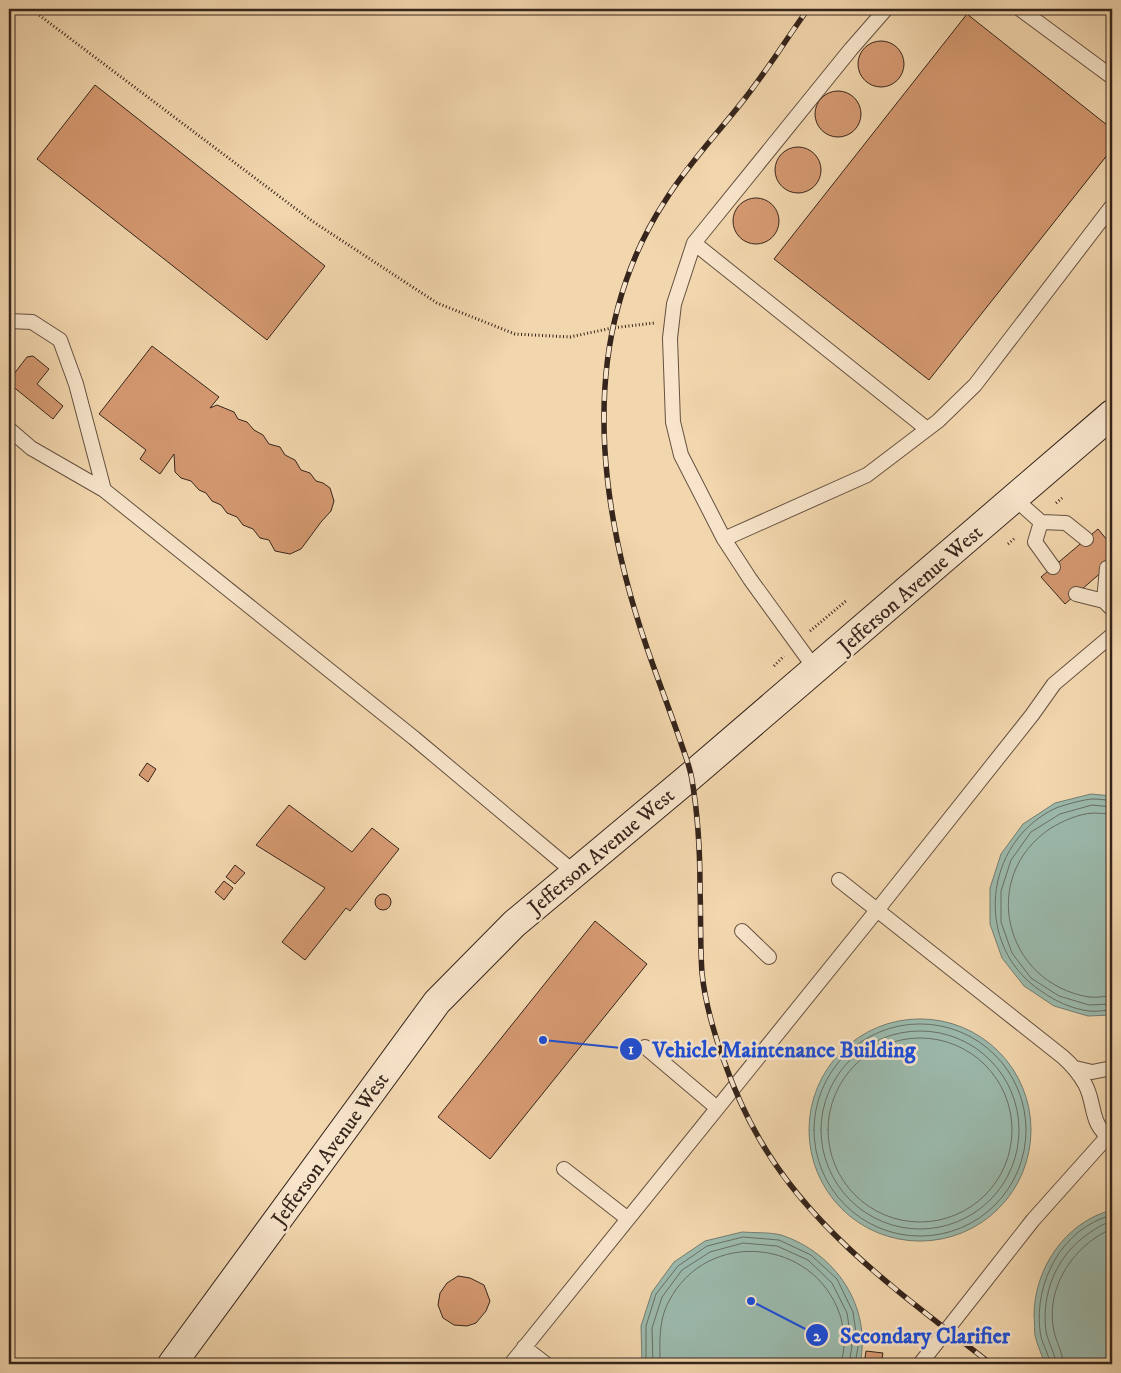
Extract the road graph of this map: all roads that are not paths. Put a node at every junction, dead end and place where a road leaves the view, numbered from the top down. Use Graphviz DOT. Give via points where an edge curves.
graph roads {
  1 [pos="886,9"];
  2 [pos="1020,9"];
  3 [pos="1112,77"];
  4 [pos="1112,206"];
  5 [pos="694,243"];
  6 [pos="9,321"];
  7 [pos="1112,414"];
  8 [pos="9,429"];
  9 [pos="927,429"];
  10 [pos="104,490"];
  11 [pos="1015,499"];
  12 [pos="1041,522"];
  13 [pos="724,539"];
  14 [pos="1086,539"];
  15 [pos="1053,567"];
  16 [pos="1108,568"];
  17 [pos="1076,594"];
  18 [pos="1108,605"];
  19 [pos="1112,636"];
  20 [pos="816,670"];
  21 [pos="575,873"];
  22 [pos="839,880"];
  23 [pos="878,909"];
  24 [pos="742,931"];
  25 [pos="769,958"];
  26 [pos="645,1047"];
  27 [pos="1075,1068"];
  28 [pos="1112,1068"];
  29 [pos="717,1108"];
  30 [pos="1110,1138"];
  31 [pos="564,1168"];
  32 [pos="628,1218"];
  33 [pos="524,1347"];
  34 [pos="172,1364"];
  35 [pos="511,1364"];
  36 [pos="546,1364"];
  37 [pos="920,1364"];
  1 -- 5 [label="lane"];
  2 -- 3 [label="lane"];
  4 -- 9 [label="lane" via="975,385"];
  5 -- 9 [label="lane"];
  5 -- 13 [label="lane" via="672,320 674,422 681,455"];
  6 -- 10 [label="lane" via="32,322 60,340 76,384"];
  7 -- 11 [label="main road, Jefferson Avenue West"];
  8 -- 10 [label="lane" via="31,448"];
  9 -- 13 [label="lane" via="868,475"];
  10 -- 21 [label="lane" via="414,738"];
  11 -- 12 [label="lane"];
  11 -- 20 [label="main road, Jefferson Avenue West"];
  12 -- 14 [label="lane" via="1066,523"];
  12 -- 15 [label="lane" via="1035,542"];
  13 -- 20 [label="lane"];
  16 -- 18 [label="lane"];
  17 -- 18 [label="lane"];
  19 -- 23 [label="lane" via="1054,684"];
  20 -- 21 [label="main road, Jefferson Avenue West"];
  21 -- 34 [label="main road, Jefferson Avenue West" via="514,924 437,1002"];
  22 -- 23 [label="lane"];
  23 -- 27 [label="lane"];
  23 -- 29 [label="lane"];
  24 -- 25 [label="lane"];
  26 -- 29 [label="lane"];
  27 -- 28 [label="lane" via="1092,1072"];
  27 -- 30 [label="lane" via="1086,1086 1097,1124"];
  29 -- 32 [label="lane"];
  30 -- 37 [label="lane" via="1033,1220"];
  31 -- 32 [label="lane"];
  32 -- 33 [label="lane"];
  33 -- 35 [label="lane"];
  33 -- 36 [label="lane"];
}
